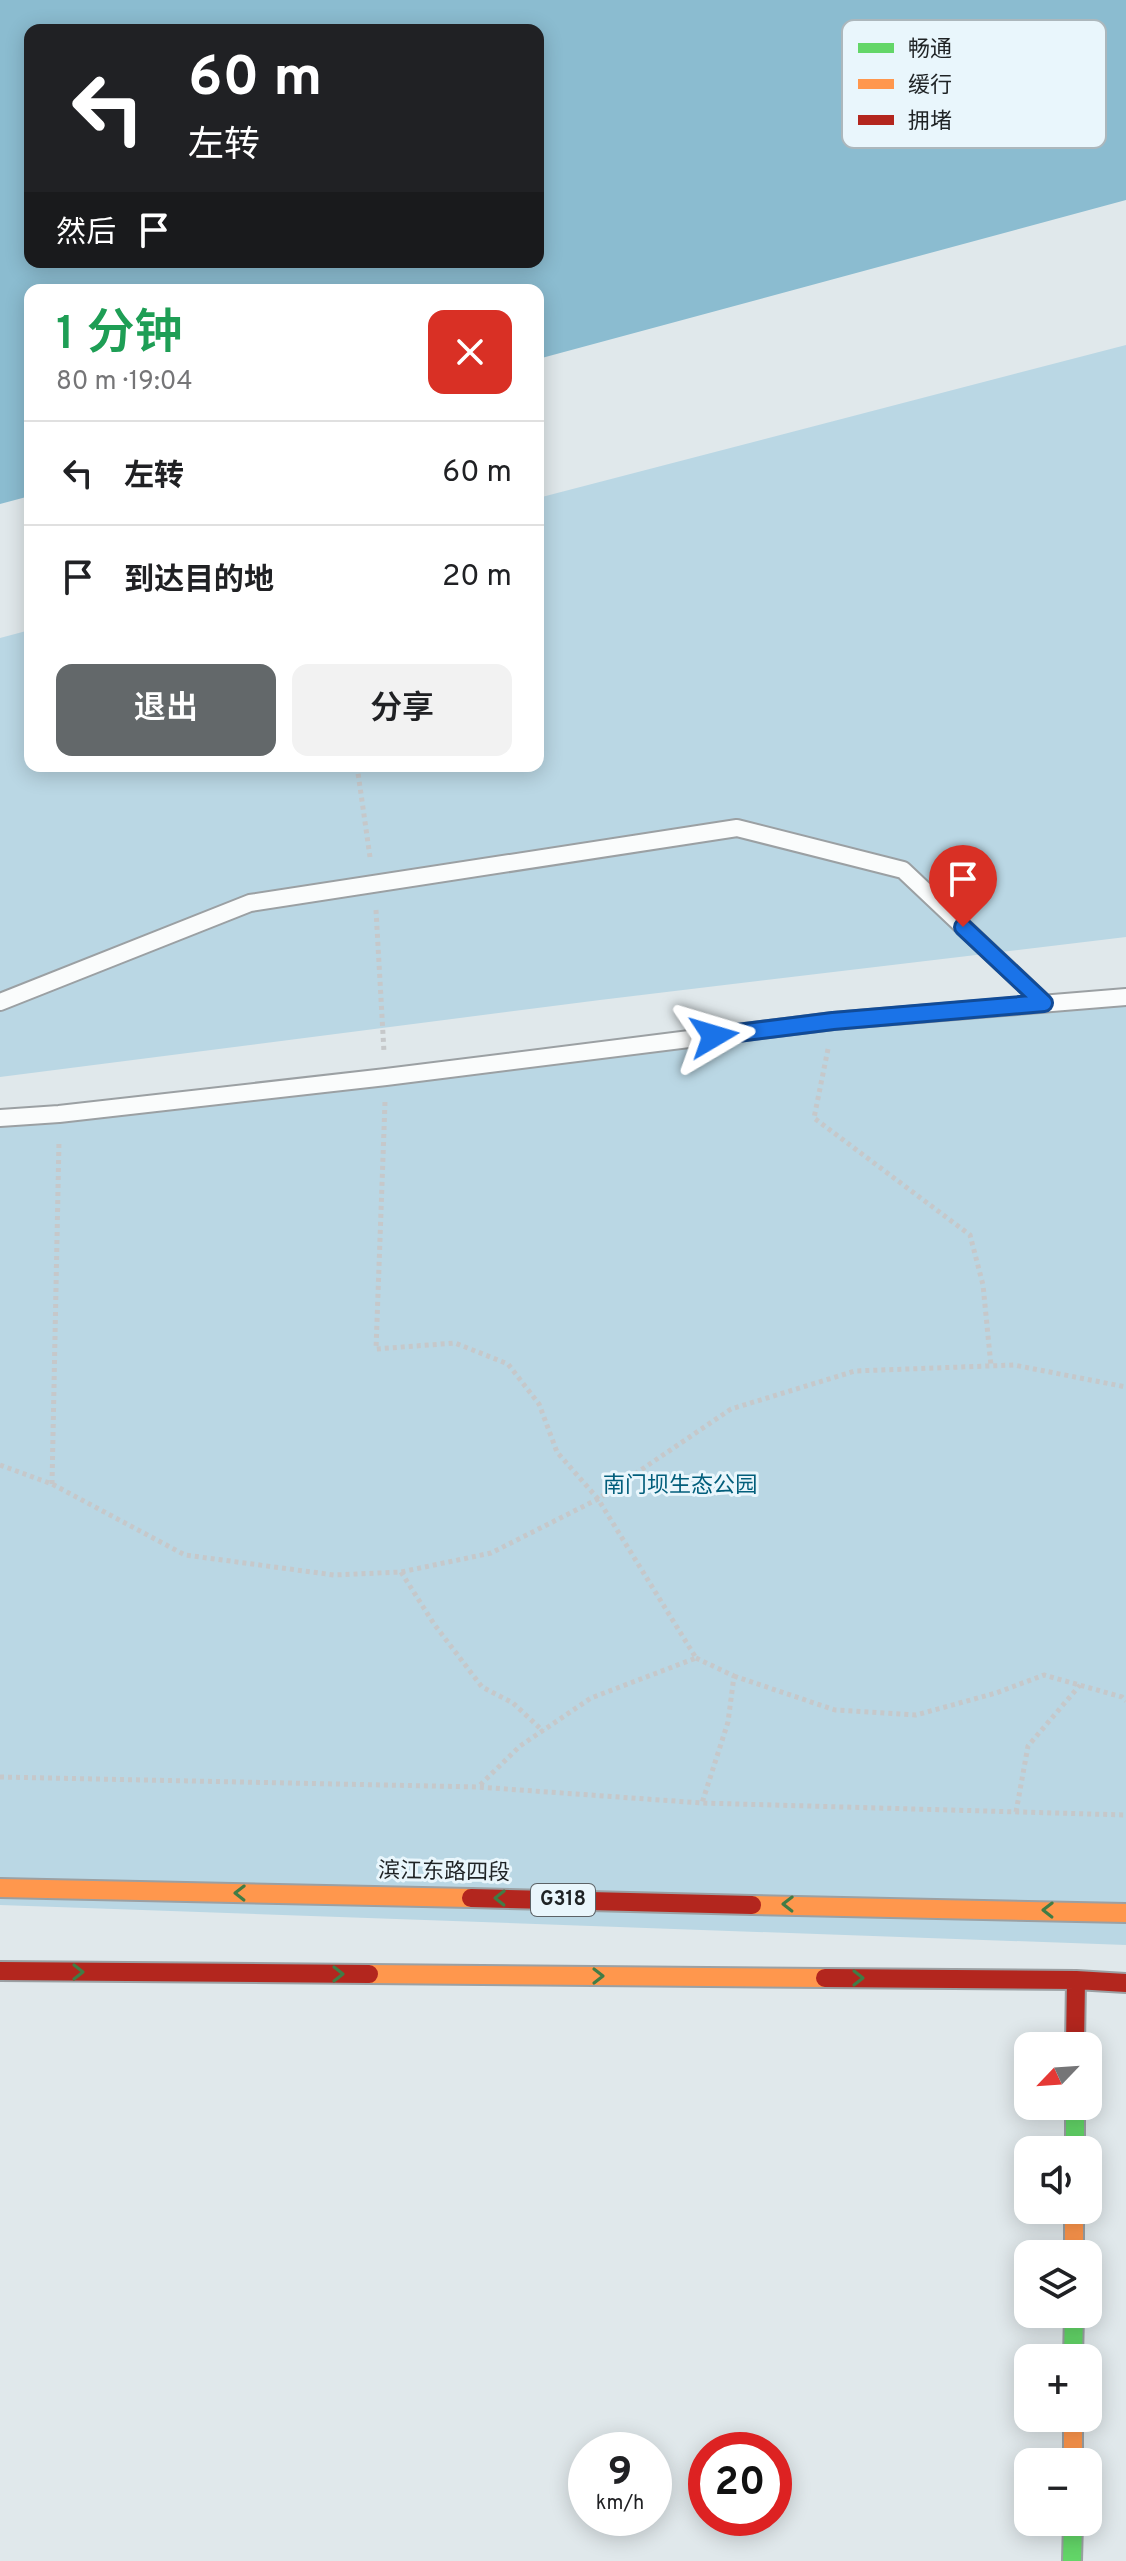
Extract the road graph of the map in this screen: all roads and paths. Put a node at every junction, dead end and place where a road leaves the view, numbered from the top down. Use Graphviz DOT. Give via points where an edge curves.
graph roads {
  1 [pos="358,772"];
  2 [pos="374,884"];
  3 [pos="1126,997"];
  4 [pos="0,1002"];
  5 [pos="1044,1003"];
  6 [pos="833,1021"];
  7 [pos="386,1077"];
  8 [pos="59,1114"];
  9 [pos="0,1118"];
  10 [pos="991,1366"];
  11 [pos="1126,1387"];
  12 [pos="0,1465"];
  13 [pos="52,1484"];
  14 [pos="598,1499"];
  15 [pos="401,1572"];
  16 [pos="696,1658"];
  17 [pos="734,1676"];
  18 [pos="1080,1685"];
  19 [pos="1126,1701"];
  20 [pos="543,1731"];
  21 [pos="0,1777"];
  22 [pos="478,1787"];
  23 [pos="702,1803"];
  24 [pos="1016,1812"];
  25 [pos="1126,1815"];
  26 [pos="0,1888"];
  27 [pos="1126,1913"];
  28 [pos="0,1971"];
  29 [pos="1076,1980"];
  30 [pos="1126,1983"];
  31 [pos="1075,2032"];
  32 [pos="1073,2536"];
  33 [pos="1072,2561"];
  1 -- 2 [label="path"];
  2 -- 4 [label="lane" via="250,903"];
  2 -- 5 [label="lane" via="737,828 903,870"];
  2 -- 7 [label="path"];
  3 -- 5 [label="lane"];
  5 -- 6 [label="lane"];
  6 -- 7 [label="lane"];
  6 -- 10 [label="path" via="814,1118 970,1235 983,1285"];
  7 -- 8 [label="lane"];
  7 -- 14 [label="path" via="376,1349 455,1343 508,1364 539,1404 557,1452"];
  8 -- 9 [label="lane"];
  8 -- 13 [label="path"];
  10 -- 11 [label="path" via="1014,1365"];
  10 -- 14 [label="path" via="855,1371 731,1409"];
  12 -- 13 [label="path"];
  13 -- 15 [label="path" via="185,1555 334,1575"];
  14 -- 15 [label="path" via="491,1553"];
  14 -- 16 [label="path"];
  15 -- 20 [label="path" via="482,1687 513,1703"];
  16 -- 17 [label="path"];
  16 -- 20 [label="path" via="591,1698"];
  17 -- 18 [label="path" via="835,1710 916,1715 1044,1675"];
  17 -- 23 [label="path" via="728,1722"];
  18 -- 19 [label="path"];
  18 -- 24 [label="path" via="1028,1746"];
  20 -- 22 [label="path"];
  21 -- 22 [label="path"];
  22 -- 23 [label="path"];
  23 -- 24 [label="path"];
  24 -- 25 [label="path"];
  27 -- 26 [label="main road, 滨江东路四段 / G318, one-way"];
  28 -- 29 [label="main road, one-way"];
  29 -- 30 [label="main road"];
  29 -- 31 [label="main road"];
  32 -- 33 [label="main road"];
}
